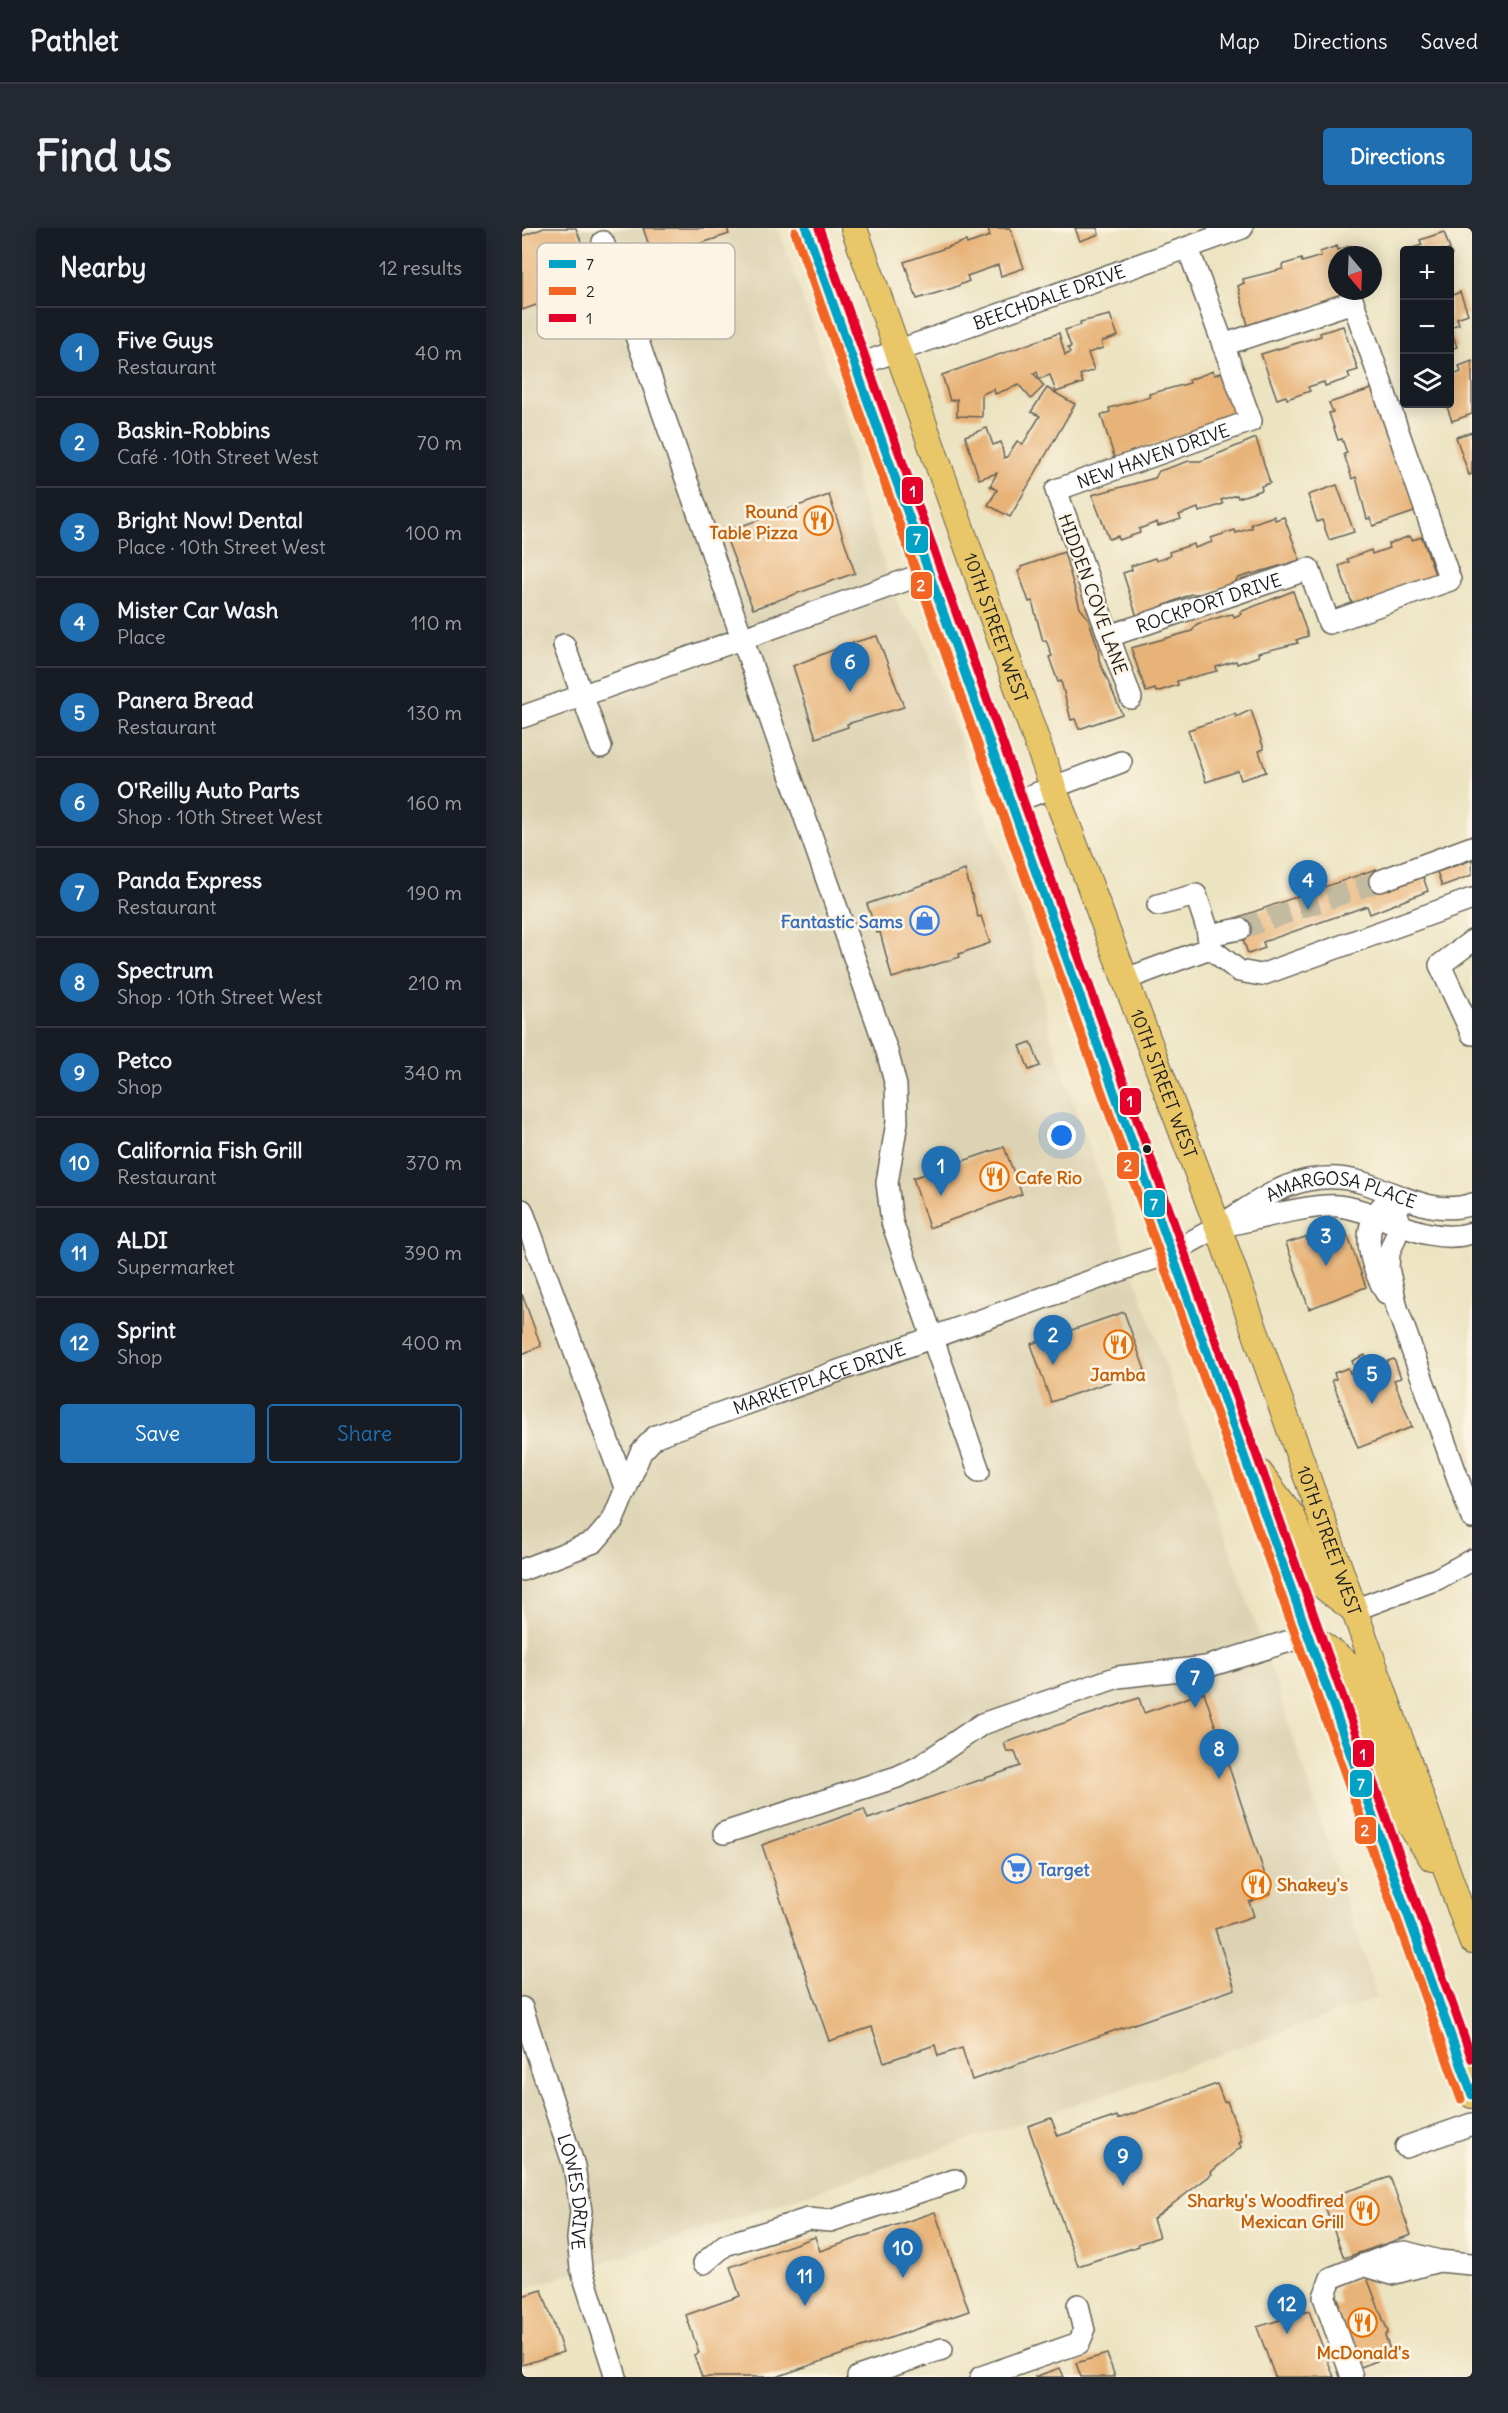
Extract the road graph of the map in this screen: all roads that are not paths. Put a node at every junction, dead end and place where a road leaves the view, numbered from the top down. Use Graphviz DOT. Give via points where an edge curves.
graph roads {
  1 [pos="806,228"];
  2 [pos="854,228"];
  3 [pos="1242,228"];
  4 [pos="1210,234"];
  5 [pos="1188,248"];
  6 [pos="637,339"];
  7 [pos="1223,345"];
  8 [pos="896,352"];
  9 [pos="855,366"];
  10 [pos="1056,490"];
  11 [pos="929,572"];
  12 [pos="1109,636"];
  13 [pos="741,639"];
  14 [pos="564,645"];
  15 [pos="582,696"];
  16 [pos="1131,698"];
  17 [pos="522,717"];
  18 [pos="601,747"];
  19 [pos="1121,762"];
  20 [pos="1053,787"];
  21 [pos="1011,803"];
  22 [pos="1472,847"];
  23 [pos="1380,881"];
  24 [pos="1472,899"];
  25 [pos="1158,904"];
  26 [pos="1239,929"];
  27 [pos="1209,941"];
  28 [pos="1472,941"];
  29 [pos="1126,979"];
  30 [pos="1472,1034"];
  31 [pos="1393,1194"];
  32 [pos="1472,1204"];
  33 [pos="522,1210"];
  34 [pos="1372,1216"];
  35 [pos="1400,1226"];
  36 [pos="1218,1227"];
  37 [pos="1472,1233"];
  38 [pos="1172,1252"];
  39 [pos="1397,1308"];
  40 [pos="934,1337"];
  41 [pos="1244,1453"];
  42 [pos="979,1471"];
  43 [pos="626,1490"];
  44 [pos="1472,1518"];
  45 [pos="1472,1560"];
  46 [pos="522,1570"];
  47 [pos="1354,1610"];
  48 [pos="1309,1635"];
  49 [pos="724,1833"];
  50 [pos="1454,1891"];
  51 [pos="1470,1931"];
  52 [pos="522,2008"];
  53 [pos="1472,2095"];
  54 [pos="1472,2124"];
  55 [pos="1406,2147"];
  56 [pos="955,2180"];
  57 [pos="704,2263"];
  58 [pos="1471,2264"];
  59 [pos="1078,2305"];
  60 [pos="942,2349"];
  61 [pos="616,2377"];
  62 [pos="858,2377"];
  63 [pos="981,2377"];
  64 [pos="1352,2377"];
  1 -- 9 [label="main road"];
  2 -- 8 [label="main road, 10TH STREET WEST"];
  3 -- 4 [label="street, BEECHDALE DRIVE"];
  4 -- 5 [label="street, BEECHDALE DRIVE"];
  5 -- 7 [label="street"];
  5 -- 8 [label="street, BEECHDALE DRIVE"];
  6 -- 13 [label="street"];
  7 -- 10 [label="street, NEW HAVEN DRIVE" via="1251,421"];
  7 -- 12 [label="street, ROCKPORT DRIVE" via="1353,302 1450,580 1329,623 1309,569"];
  8 -- 9 [label="street, BEECHDALE DRIVE"];
  8 -- 20 [label="main road, 10TH STREET WEST"];
  9 -- 11 [label="main road"];
  10 -- 12 [label="street, HIDDEN COVE LANE"];
  11 -- 13 [label="street"];
  11 -- 21 [label="main road"];
  12 -- 16 [label="street, HIDDEN COVE LANE"];
  13 -- 15 [label="street"];
  13 -- 40 [label="street" via="887,1051 896,1084 897,1122 887,1183 892,1222"];
  14 -- 15 [label="street"];
  15 -- 17 [label="street"];
  15 -- 18 [label="street"];
  19 -- 20 [label="street"];
  20 -- 21 [label="street"];
  20 -- 29 [label="main road, 10TH STREET WEST"];
  21 -- 38 [label="main road"];
  22 -- 23 [label="street"];
  24 -- 27 [label="street" via="1261,975 1239,971"];
  25 -- 27 [label="street" via="1196,895"];
  26 -- 27 [label="street"];
  27 -- 29 [label="street"];
  28 -- 30 [label="street" via="1440,965"];
  29 -- 36 [label="main road, 10TH STREET WEST"];
  31 -- 32 [label="street, AMARGOSA PLACE" via="1437,1207"];
  31 -- 34 [label="street"];
  31 -- 35 [label="street"];
  31 -- 36 [label="street, AMARGOSA PLACE" via="1348,1179 1313,1179 1264,1195"];
  33 -- 43 [label="street"];
  34 -- 35 [label="street, AMARGOSA PLACE"];
  34 -- 36 [label="street, AMARGOSA PLACE" via="1327,1206"];
  34 -- 39 [label="street" via="1372,1262"];
  35 -- 37 [label="street, AMARGOSA PLACE" via="1441,1236"];
  35 -- 39 [label="street" via="1389,1253 1388,1268"];
  36 -- 38 [label="street, AMARGOSA PLACE"];
  36 -- 47 [label="main road, 10TH STREET WEST"];
  38 -- 40 [label="street, MARKETPLACE DRIVE"];
  38 -- 41 [label="main road"];
  39 -- 44 [label="street"];
  40 -- 42 [label="street"];
  40 -- 43 [label="street, MARKETPLACE DRIVE" via="656,1436 641,1452"];
  41 -- 47 [label="main road" via="1292,1516 1320,1584"];
  41 -- 48 [label="main road"];
  43 -- 46 [label="street, MARKETPLACE DRIVE" via="613,1520 594,1542"];
  45 -- 47 [label="street" via="1437,1579"];
  47 -- 50 [label="main road, 10TH STREET WEST"];
  48 -- 49 [label="street" via="1206,1667 1118,1677 982,1724 919,1767 890,1780"];
  48 -- 50 [label="main road" via="1348,1664 1402,1813"];
  48 -- 53 [label="main road"];
  50 -- 51 [label="main road, 10TH STREET WEST"];
  52 -- 61 [label="street, LOWES DRIVE" via="574,2166 581,2211 581,2268"];
  54 -- 55 [label="street"];
  56 -- 57 [label="street" via="830,2221 808,2219 725,2245"];
  58 -- 64 [label="street" via="1404,2252 1331,2278 1324,2297"];
  59 -- 63 [label="street" via="1084,2331 1079,2343"];
  60 -- 62 [label="street"];
}
